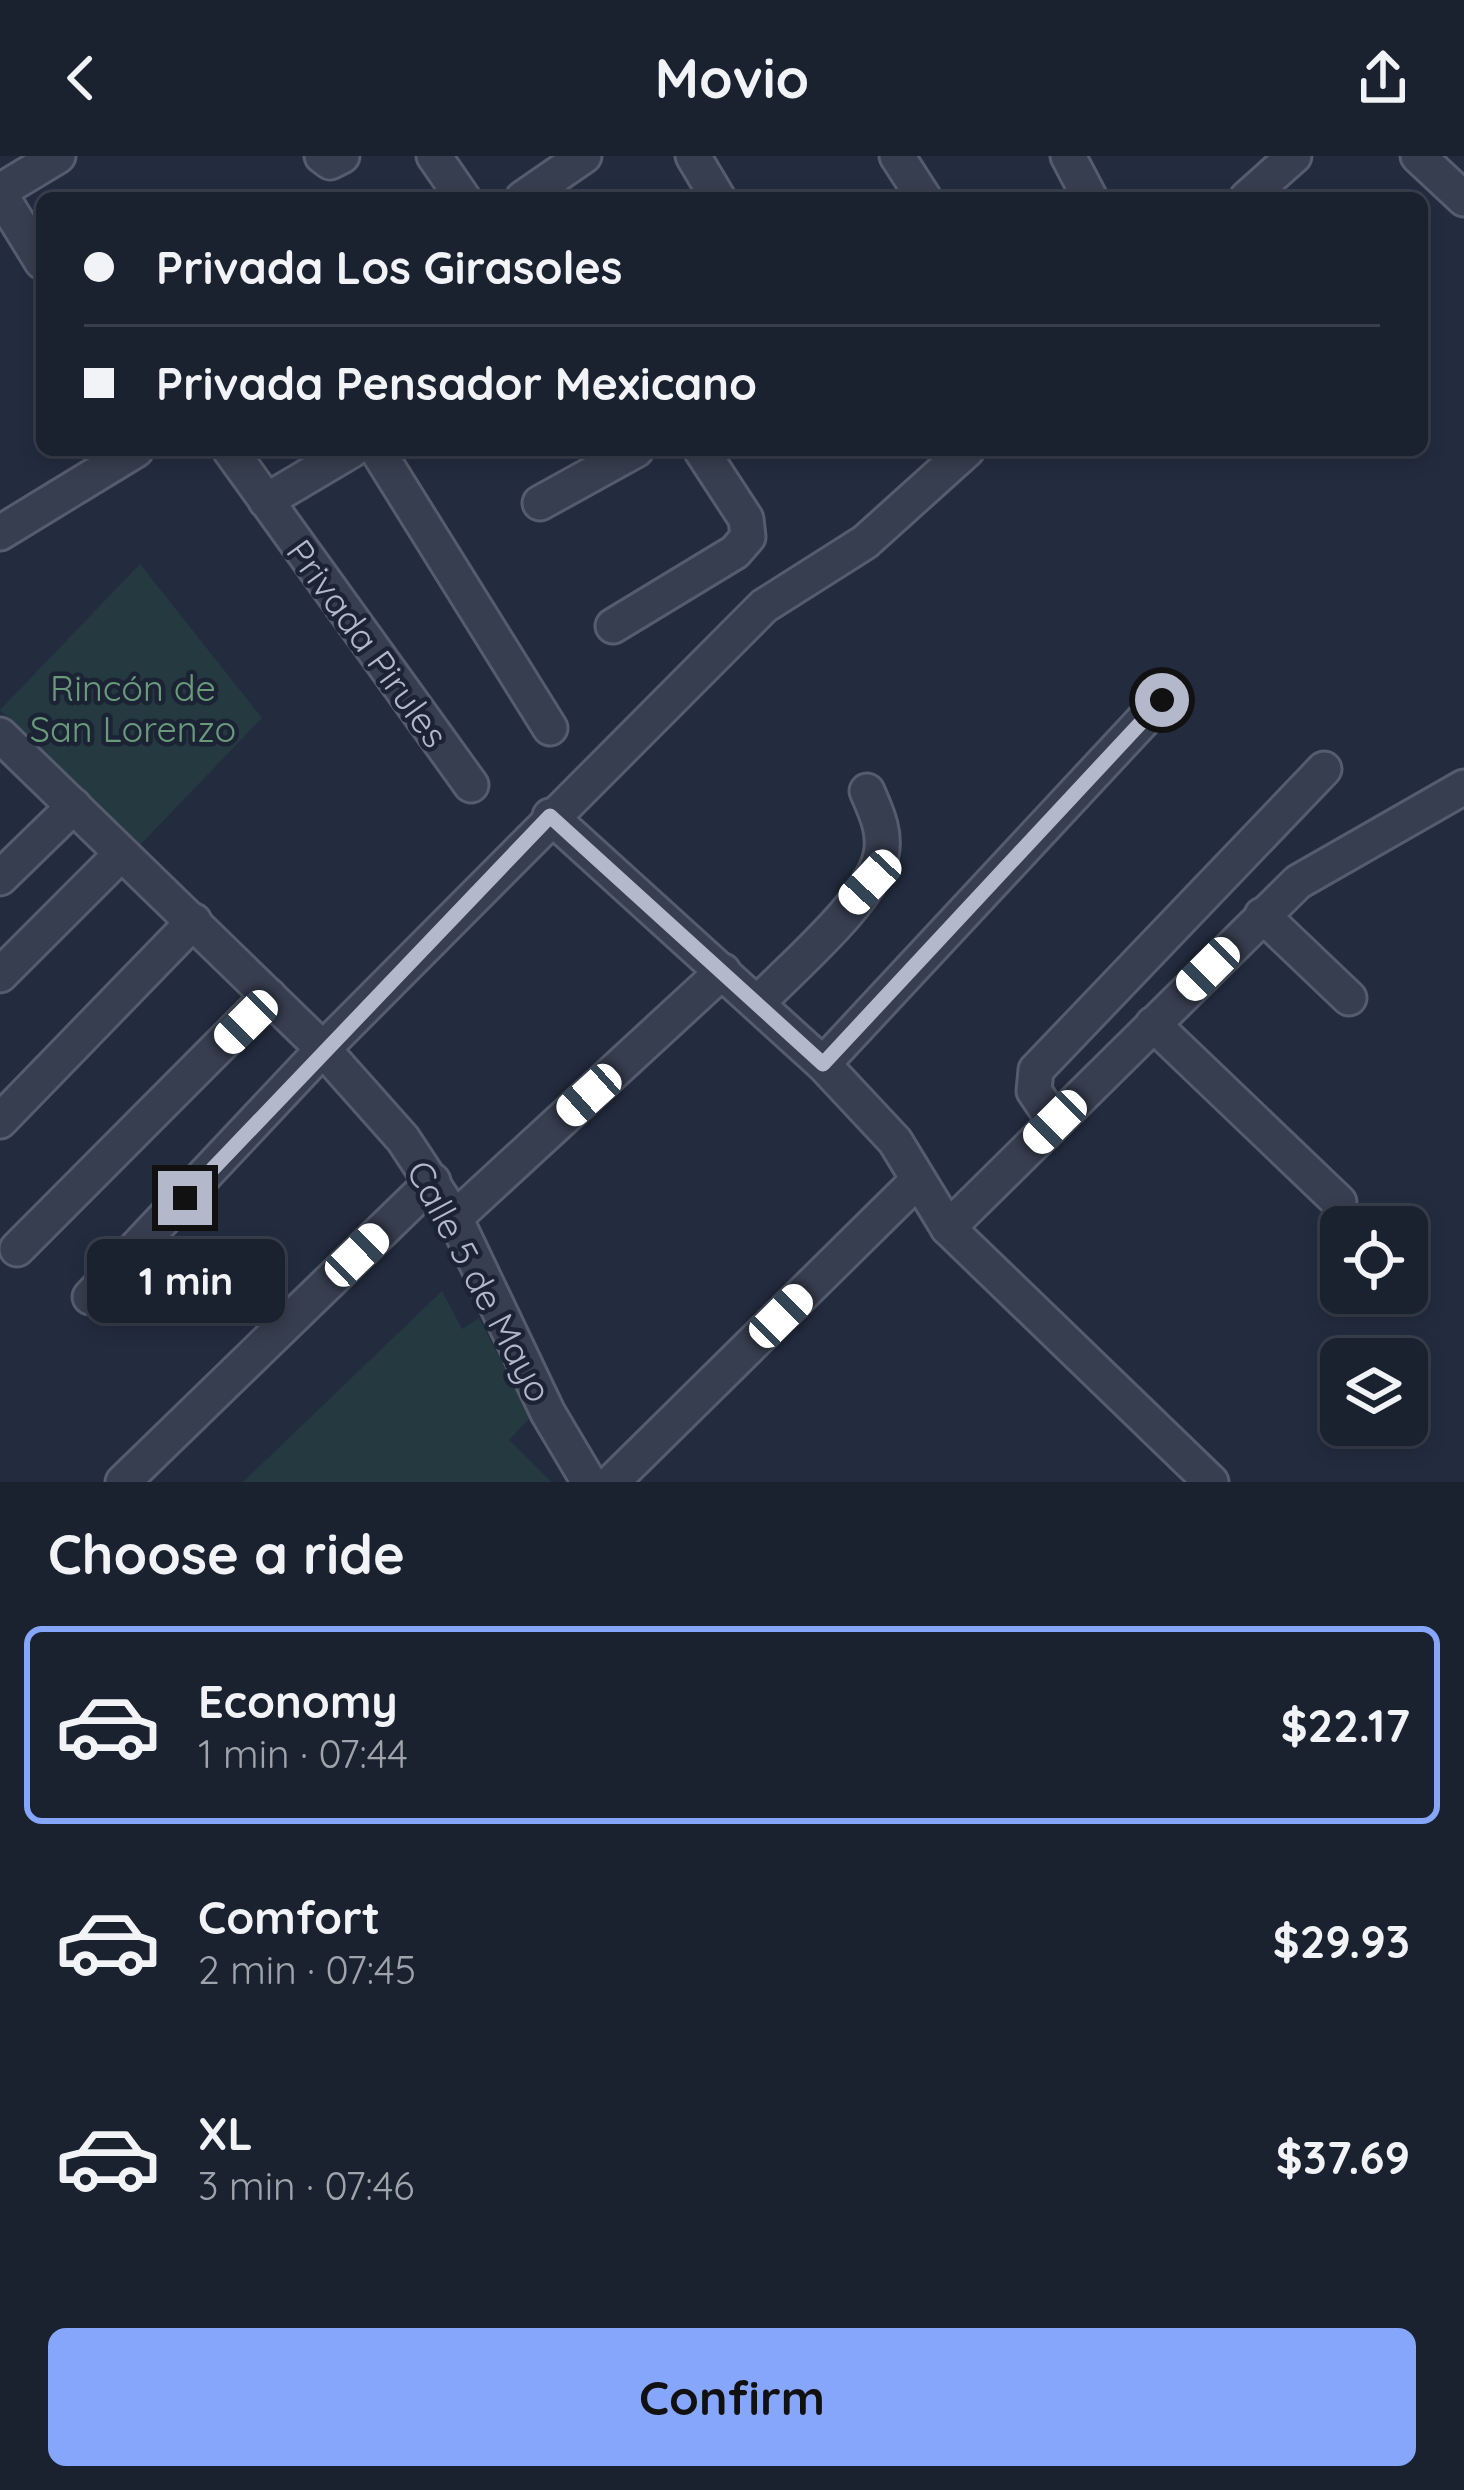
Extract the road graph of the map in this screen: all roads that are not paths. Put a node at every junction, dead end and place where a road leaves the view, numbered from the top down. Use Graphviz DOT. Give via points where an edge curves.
graph roads {
  1 [pos="58,156"];
  2 [pos="322,156"];
  3 [pos="342,156"];
  4 [pos="434,156"];
  5 [pos="584,156"];
  6 [pos="897,156"];
  7 [pos="1068,156"];
  8 [pos="1294,156"];
  9 [pos="1418,156"];
  10 [pos="695,157"];
  11 [pos="0,192"];
  12 [pos="459,192"];
  13 [pos="542,192"];
  14 [pos="715,192"];
  15 [pos="920,192"];
  16 [pos="1087,192"];
  17 [pos="1254,192"];
  18 [pos="1464,199"];
  19 [pos="36,252"];
  20 [pos="126,456"];
  21 [pos="234,456"];
  22 [pos="342,456"];
  23 [pos="381,456"];
  24 [pos="625,456"];
  25 [pos="705,456"];
  26 [pos="960,456"];
  27 [pos="266,501"];
  28 [pos="539,503"];
  29 [pos="0,532"];
  30 [pos="613,626"];
  31 [pos="1162,700"];
  32 [pos="550,728"];
  33 [pos="1,738"];
  34 [pos="1324,769"];
  35 [pos="471,785"];
  36 [pos="1464,787"];
  37 [pos="867,791"];
  38 [pos="74,806"];
  39 [pos="550,816"];
  40 [pos="121,854"];
  41 [pos="0,878"];
  42 [pos="1262,915"];
  43 [pos="194,921"];
  44 [pos="723,971"];
  45 [pos="0,975"];
  46 [pos="269,996"];
  47 [pos="1349,998"];
  48 [pos="759,1002"];
  49 [pos="1154,1024"];
  50 [pos="322,1049"];
  51 [pos="823,1064"];
  52 [pos="0,1120"];
  53 [pos="1055,1122"];
  54 [pos="434,1181"];
  55 [pos="916,1182"];
  56 [pos="1339,1202"];
  57 [pos="455,1218"];
  58 [pos="948,1228"];
  59 [pos="17,1249"];
  60 [pos="90,1297"];
  61 [pos="123,1482"];
  62 [pos="589,1482"];
  63 [pos="611,1482"];
  64 [pos="1211,1482"];
  1 -- 11 [label="street"];
  2 -- 3 [label="street"];
  4 -- 12 [label="street"];
  5 -- 13 [label="street"];
  6 -- 15 [label="street"];
  7 -- 16 [label="street"];
  8 -- 17 [label="street"];
  9 -- 18 [label="street"];
  10 -- 14 [label="street"];
  11 -- 19 [label="street"];
  20 -- 29 [label="street"];
  21 -- 27 [label="street, Privada Pirules"];
  22 -- 27 [label="street, Privada Pirules"];
  23 -- 32 [label="street"];
  24 -- 28 [label="street"];
  25 -- 30 [label="street" via="746,519 748,537"];
  26 -- 39 [label="street" via="865,542 764,607"];
  27 -- 35 [label="street, Privada Pirules"];
  31 -- 51 [label="street"];
  33 -- 38 [label="street, Calle 5 de Mayo"];
  34 -- 53 [label="street" via="1036,1070 1034,1091"];
  36 -- 42 [label="street" via="1336,858"];
  37 -- 48 [label="street" via="882,834 870,882"];
  38 -- 40 [label="street, Calle 5 de Mayo"];
  38 -- 41 [label="street"];
  39 -- 44 [label="street"];
  39 -- 50 [label="street"];
  40 -- 43 [label="street, Calle 5 de Mayo"];
  40 -- 45 [label="street"];
  42 -- 47 [label="street"];
  42 -- 49 [label="street"];
  43 -- 46 [label="street, Calle 5 de Mayo"];
  43 -- 52 [label="street"];
  44 -- 48 [label="street"];
  44 -- 57 [label="street"];
  46 -- 50 [label="street, Calle 5 de Mayo"];
  46 -- 59 [label="street"];
  48 -- 51 [label="street"];
  49 -- 53 [label="street"];
  49 -- 56 [label="street"];
  50 -- 54 [label="street, Calle 5 de Mayo"];
  50 -- 60 [label="street"];
  51 -- 55 [label="street" via="896,1141"];
  53 -- 58 [label="street"];
  54 -- 57 [label="street, Calle 5 de Mayo"];
  54 -- 61 [label="street"];
  55 -- 58 [label="street"];
  55 -- 63 [label="street"];
  57 -- 62 [label="street, Calle 5 de Mayo"];
  58 -- 64 [label="street"];
}
